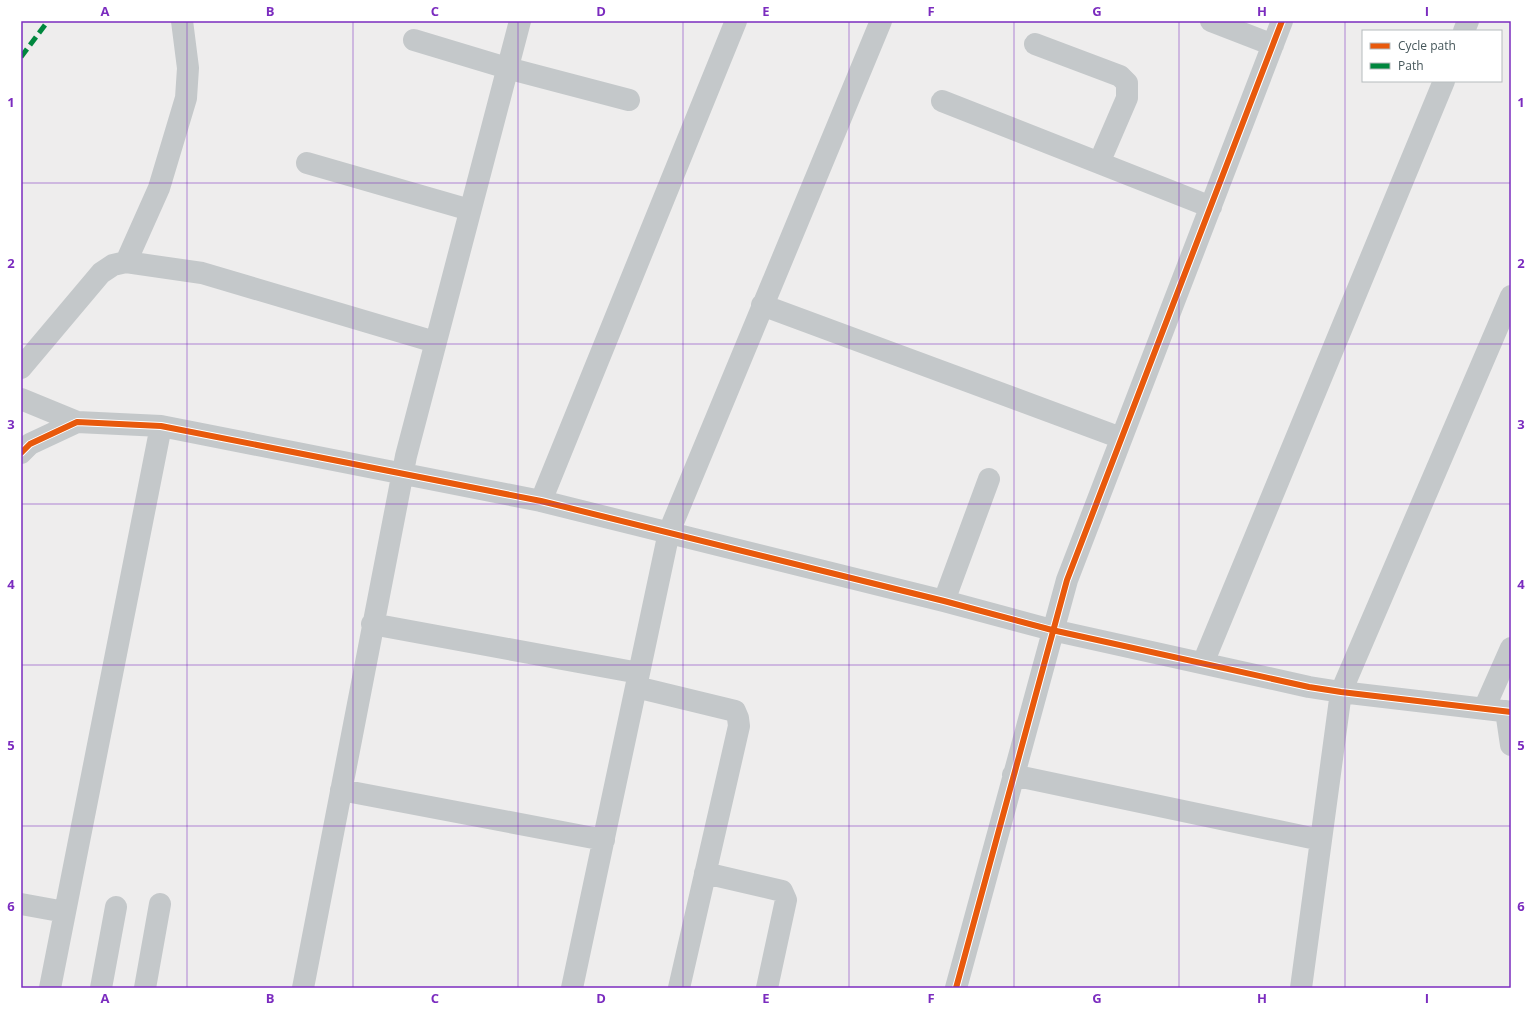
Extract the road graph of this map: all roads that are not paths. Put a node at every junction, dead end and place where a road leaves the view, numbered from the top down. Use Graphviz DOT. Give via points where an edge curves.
graph roads {
  1 [pos="182,21"];
  2 [pos="520,21"];
  3 [pos="736,21"];
  4 [pos="881,21"];
  5 [pos="1211,21"];
  6 [pos="1282,21"];
  7 [pos="414,40"];
  8 [pos="1035,44"];
  9 [pos="1273,45"];
  10 [pos="507,68"];
  11 [pos="1444,82"];
  12 [pos="629,100"];
  13 [pos="942,102"];
  14 [pos="307,163"];
  15 [pos="1099,163"];
  16 [pos="1211,207"];
  17 [pos="470,210"];
  18 [pos="126,262"];
  19 [pos="1511,296"];
  20 [pos="762,305"];
  21 [pos="435,342"];
  22 [pos="21,368"];
  23 [pos="21,399"];
  24 [pos="77,422"];
  25 [pos="161,426"];
  26 [pos="1121,438"];
  27 [pos="21,454"];
  28 [pos="403,473"];
  29 [pos="989,479"];
  30 [pos="541,501"];
  31 [pos="669,532"];
  32 [pos="944,601"];
  33 [pos="372,624"];
  34 [pos="1052,630"];
  35 [pos="1511,648"];
  36 [pos="1203,663"];
  37 [pos="637,680"];
  38 [pos="1341,692"];
  39 [pos="1484,709"];
  40 [pos="1508,711"];
  41 [pos="1511,744"];
  42 [pos="1013,775"];
  43 [pos="341,790"];
  44 [pos="604,840"];
  45 [pos="1321,840"];
  46 [pos="705,873"];
  47 [pos="21,904"];
  48 [pos="160,904"];
  49 [pos="116,907"];
  50 [pos="65,912"];
  51 [pos="50,988"];
  52 [pos="101,988"];
  53 [pos="145,988"];
  54 [pos="303,988"];
  55 [pos="572,988"];
  56 [pos="679,988"];
  57 [pos="767,988"];
  58 [pos="956,988"];
  59 [pos="1301,988"];
  1 -- 18 [label="street" via="188,68 186,98 159,188"];
  2 -- 10 [label="street"];
  3 -- 30 [label="street"];
  4 -- 20 [label="street"];
  5 -- 9 [label="street"];
  6 -- 9 [label="street"];
  7 -- 10 [label="street"];
  8 -- 15 [label="street" via="1120,76 1127,83 1127,98"];
  9 -- 16 [label="street"];
  10 -- 12 [label="street"];
  10 -- 17 [label="street"];
  11 -- 36 [label="street"];
  13 -- 15 [label="street"];
  14 -- 17 [label="street"];
  15 -- 16 [label="street"];
  16 -- 26 [label="street"];
  17 -- 21 [label="street"];
  18 -- 21 [label="street" via="202,273"];
  18 -- 22 [label="street" via="113,265 101,273"];
  19 -- 38 [label="street"];
  20 -- 26 [label="street"];
  20 -- 31 [label="street"];
  21 -- 28 [label="street"];
  23 -- 24 [label="street"];
  24 -- 25 [label="street"];
  24 -- 27 [label="street" via="30,444"];
  25 -- 28 [label="street"];
  25 -- 50 [label="street"];
  26 -- 34 [label="street" via="1067,580"];
  28 -- 30 [label="street"];
  28 -- 33 [label="street"];
  29 -- 32 [label="street"];
  30 -- 31 [label="street"];
  31 -- 32 [label="street"];
  31 -- 37 [label="street"];
  32 -- 34 [label="street"];
  33 -- 37 [label="street"];
  33 -- 43 [label="street"];
  34 -- 36 [label="street"];
  34 -- 42 [label="street"];
  35 -- 39 [label="street"];
  36 -- 38 [label="street"];
  37 -- 44 [label="street"];
  37 -- 46 [label="street" via="734,711 738,718 739,726"];
  38 -- 39 [label="street"];
  38 -- 45 [label="street"];
  39 -- 40 [label="street"];
  40 -- 41 [label="street"];
  42 -- 45 [label="street"];
  42 -- 58 [label="street"];
  43 -- 44 [label="street"];
  43 -- 54 [label="street"];
  44 -- 55 [label="street"];
  45 -- 59 [label="street"];
  46 -- 56 [label="street"];
  46 -- 57 [label="street" via="786,894"];
  47 -- 50 [label="street"];
  48 -- 53 [label="street"];
  49 -- 52 [label="street"];
  50 -- 51 [label="street"];
}
